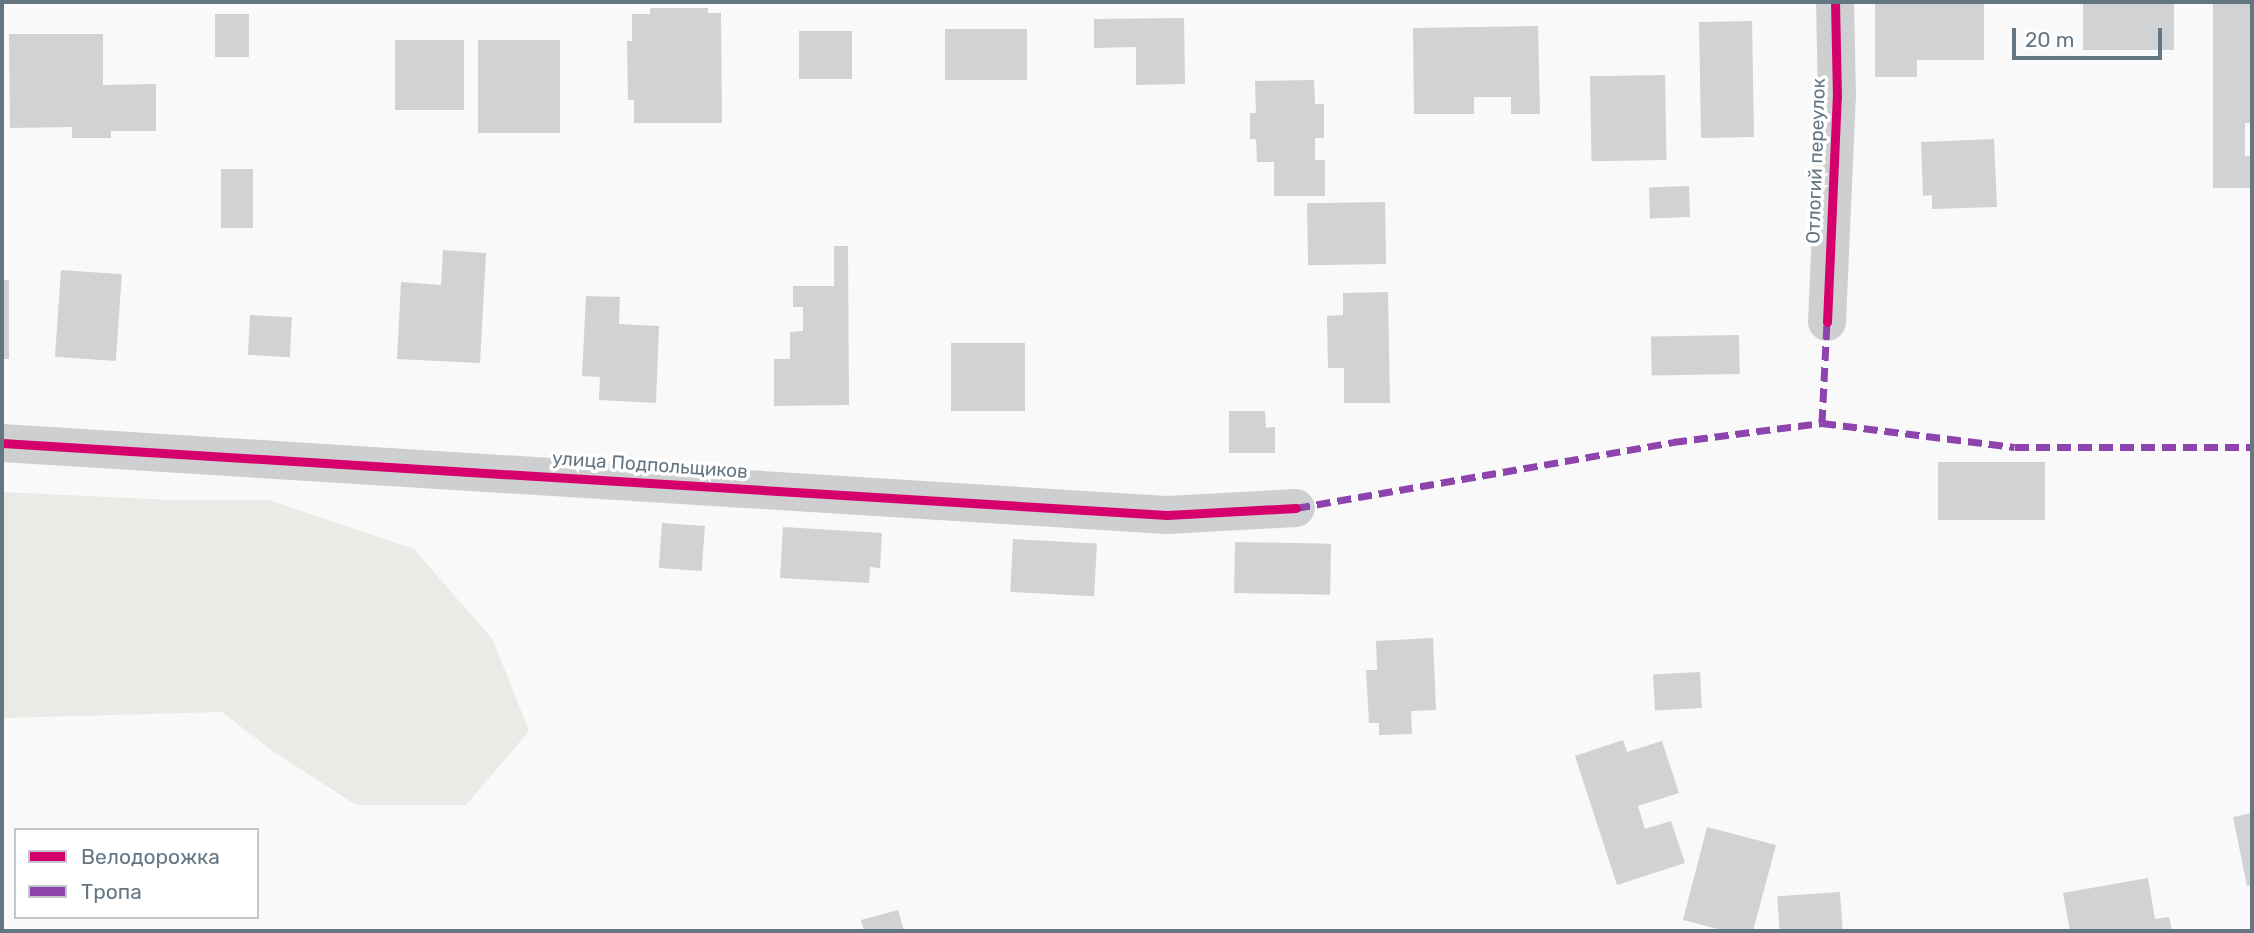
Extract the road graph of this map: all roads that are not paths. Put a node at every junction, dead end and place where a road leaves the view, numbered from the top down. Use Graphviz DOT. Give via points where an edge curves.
graph roads {
  1 [pos="1835,2"];
  2 [pos="1827,322"];
  3 [pos="2,443"];
  4 [pos="1296,508"];
  1 -- 2 [label="street, Отлогий переулок" via="1837,97"];
  3 -- 4 [label="street, улица Подпольщиков" via="1167,515"];
}
